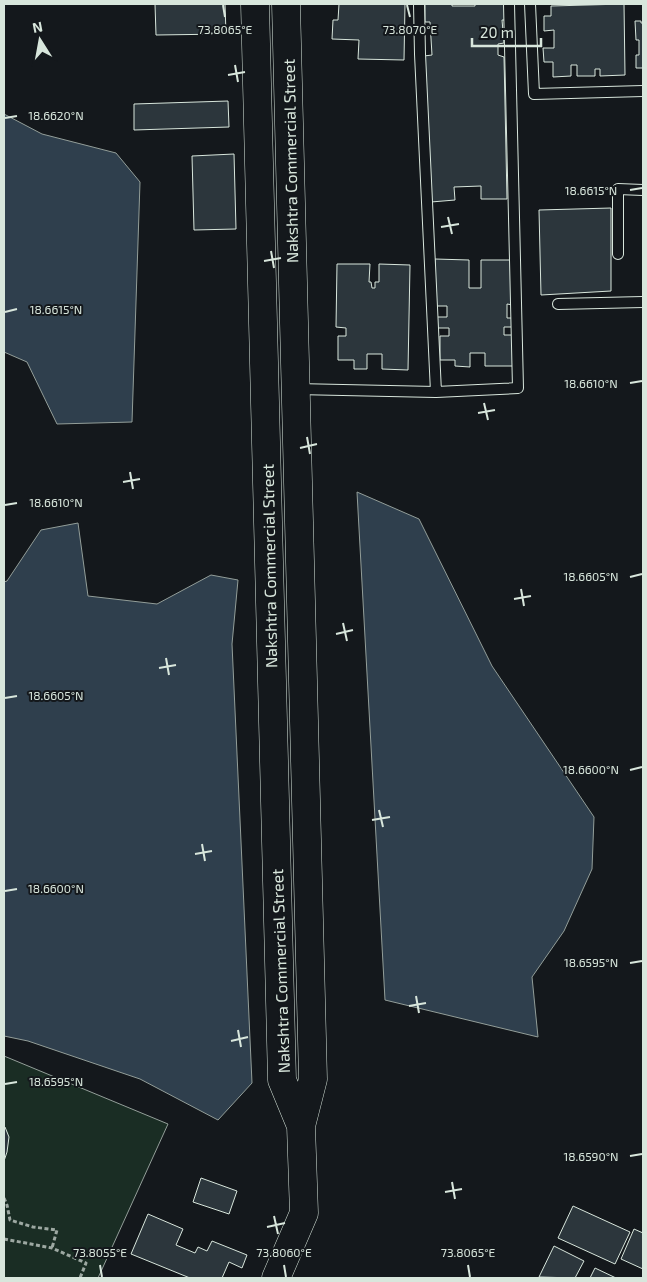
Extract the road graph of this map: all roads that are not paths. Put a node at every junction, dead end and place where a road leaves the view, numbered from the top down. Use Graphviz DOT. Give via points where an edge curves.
graph roads {
  1 [pos="255,4"];
  2 [pos="286,4"];
  3 [pos="418,4"];
  4 [pos="509,4"];
  5 [pos="530,4"];
  6 [pos="643,91"];
  7 [pos="643,190"];
  8 [pos="618,254"];
  9 [pos="643,302"];
  10 [pos="558,304"];
  11 [pos="296,389"];
  12 [pos="436,392"];
  13 [pos="301,1126"];
  14 [pos="276,1278"];
  1 -- 13 [label="street, Nakshtra Commercial Street" via="282,1080"];
  2 -- 11 [label="street, Nakshtra Commercial Street"];
  3 -- 12 [label="lane"];
  4 -- 12 [label="lane" via="518,388"];
  5 -- 6 [label="lane" via="534,94"];
  7 -- 8 [label="lane" via="618,190"];
  9 -- 10 [label="lane"];
  11 -- 12 [label="lane"];
  11 -- 13 [label="street, Nakshtra Commercial Street" via="313,1080"];
  13 -- 14 [label="street, Nakshtra Commercial Street" via="304,1213"];
}
